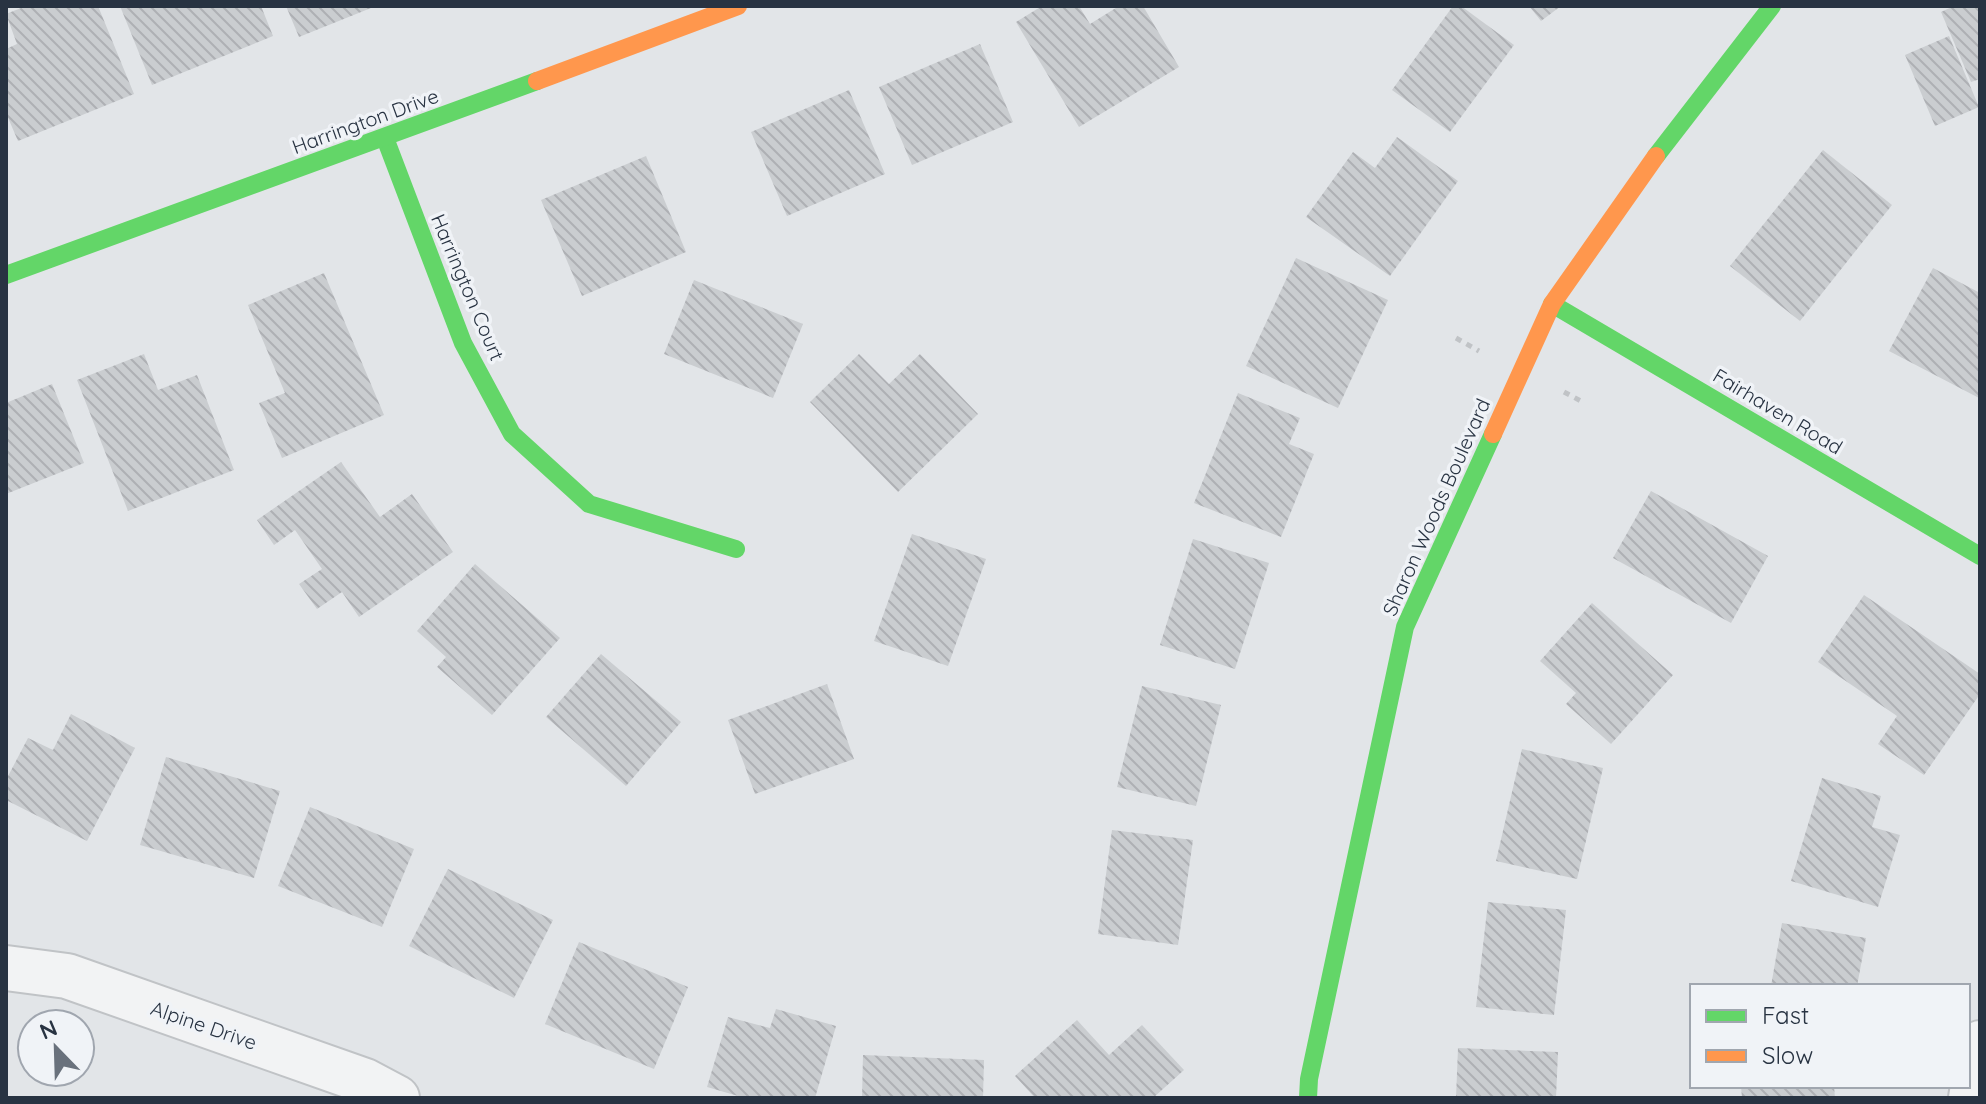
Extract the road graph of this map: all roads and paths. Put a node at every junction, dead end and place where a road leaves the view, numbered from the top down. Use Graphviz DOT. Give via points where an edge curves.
graph roads {
  1 [pos="738,6"];
  2 [pos="1772,6"];
  3 [pos="385,138"];
  4 [pos="6,275"];
  5 [pos="1552,304"];
  6 [pos="1456,338"];
  7 [pos="1479,351"];
  8 [pos="1558,388"];
  9 [pos="1581,401"];
  10 [pos="736,549"];
  11 [pos="1980,556"];
  12 [pos="6,968"];
  13 [pos="1980,1043"];
  14 [pos="397,1098"];
  15 [pos="1308,1098"];
  16 [pos="1971,1098"];
  1 -- 3 [label="street, Harrington Drive"];
  2 -- 5 [label="street, Sharon Woods Boulevard" via="1639,178"];
  3 -- 4 [label="street, Harrington Drive"];
  3 -- 10 [label="street, Harrington Court" via="463,343 512,434 589,504"];
  5 -- 11 [label="street, Fairhaven Road"];
  5 -- 15 [label="street, Sharon Woods Boulevard" via="1405,627"];
  6 -- 7 [label="path"];
  8 -- 9 [label="path"];
  12 -- 14 [label="street, Alpine Drive" via="67,976 365,1081"];
  13 -- 16 [label="street"];
}
